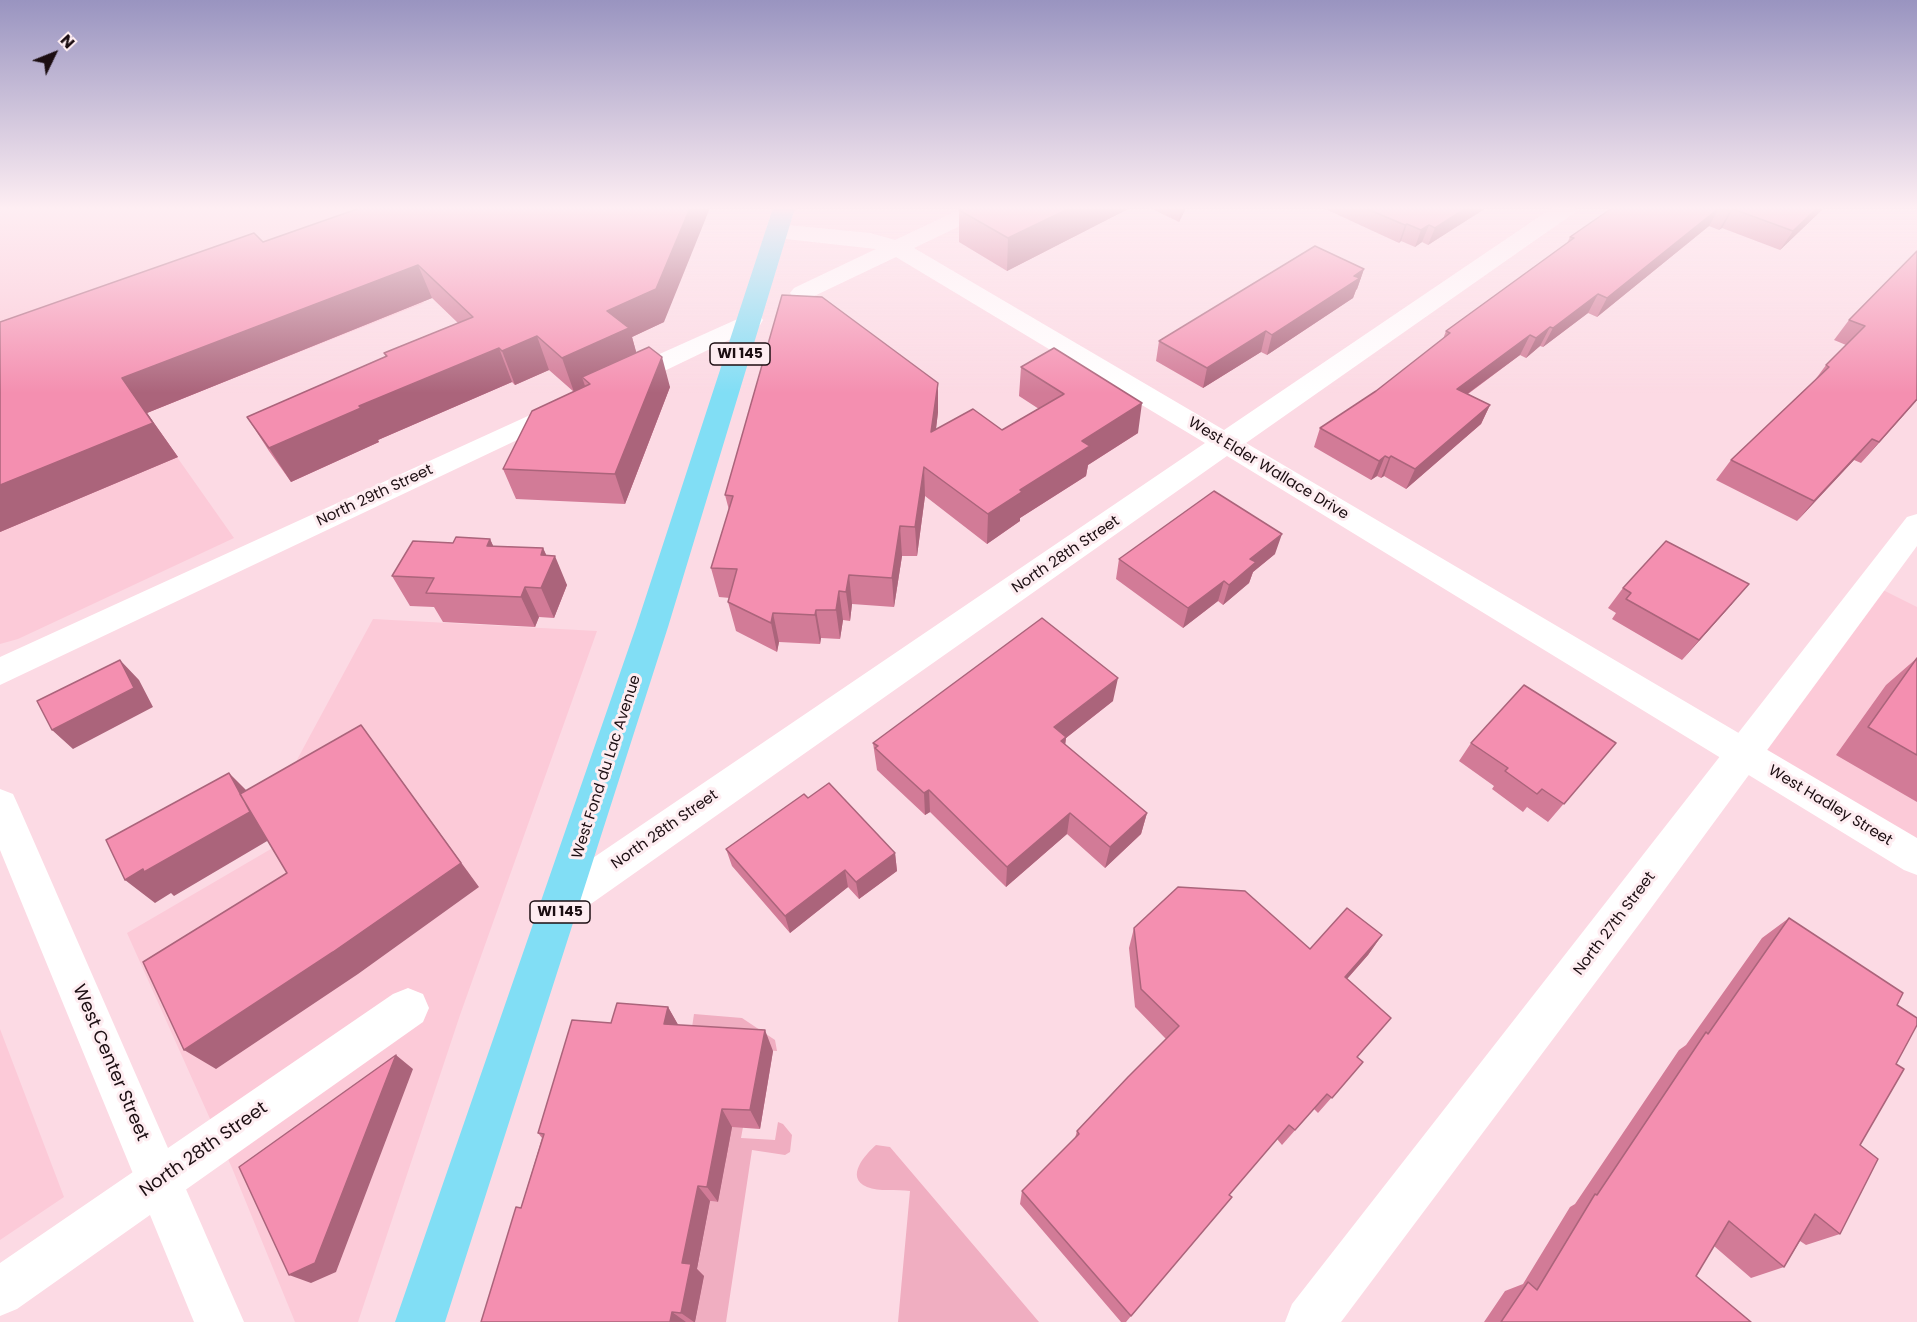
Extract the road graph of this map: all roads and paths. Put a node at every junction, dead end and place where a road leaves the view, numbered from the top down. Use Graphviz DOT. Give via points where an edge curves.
graph roads {
  1 [pos="765,270"];
  2 [pos="850,270"];
  3 [pos="934,270"];
  4 [pos="1477,270"];
  5 [pos="802,293"];
  6 [pos="751,320"];
  7 [pos="1227,444"];
  8 [pos="1917,524"];
  9 [pos="0,672"];
  10 [pos="1743,753"];
  11 [pos="0,805"];
  12 [pos="1917,858"];
  13 [pos="564,900"];
  14 [pos="408,1008"];
  15 [pos="161,1181"];
  16 [pos="0,1292"];
  17 [pos="219,1322"];
  18 [pos="420,1322"];
  19 [pos="1310,1322"];
  1 -- 6 [label="main road, West Fond du Lac Avenue / WI 145"];
  2 -- 5 [label="street"];
  3 -- 7 [label="street, West Elder Wallace Drive"];
  4 -- 7 [label="street, North 28th Street"];
  6 -- 9 [label="street, North 29th Street"];
  6 -- 13 [label="main road, West Fond du Lac Avenue / WI 145"];
  7 -- 10 [label="street, West Elder Wallace Drive"];
  7 -- 13 [label="street, North 28th Street"];
  8 -- 10 [label="street, North 27th Street"];
  10 -- 12 [label="street, West Hadley Street"];
  10 -- 19 [label="street, North 27th Street"];
  11 -- 15 [label="street, West Center Street"];
  13 -- 18 [label="main road, West Fond du Lac Avenue / WI 145"];
  14 -- 15 [label="street, North 28th Street"];
  15 -- 16 [label="street, North 28th Street"];
  15 -- 17 [label="street, West Center Street"];
}
